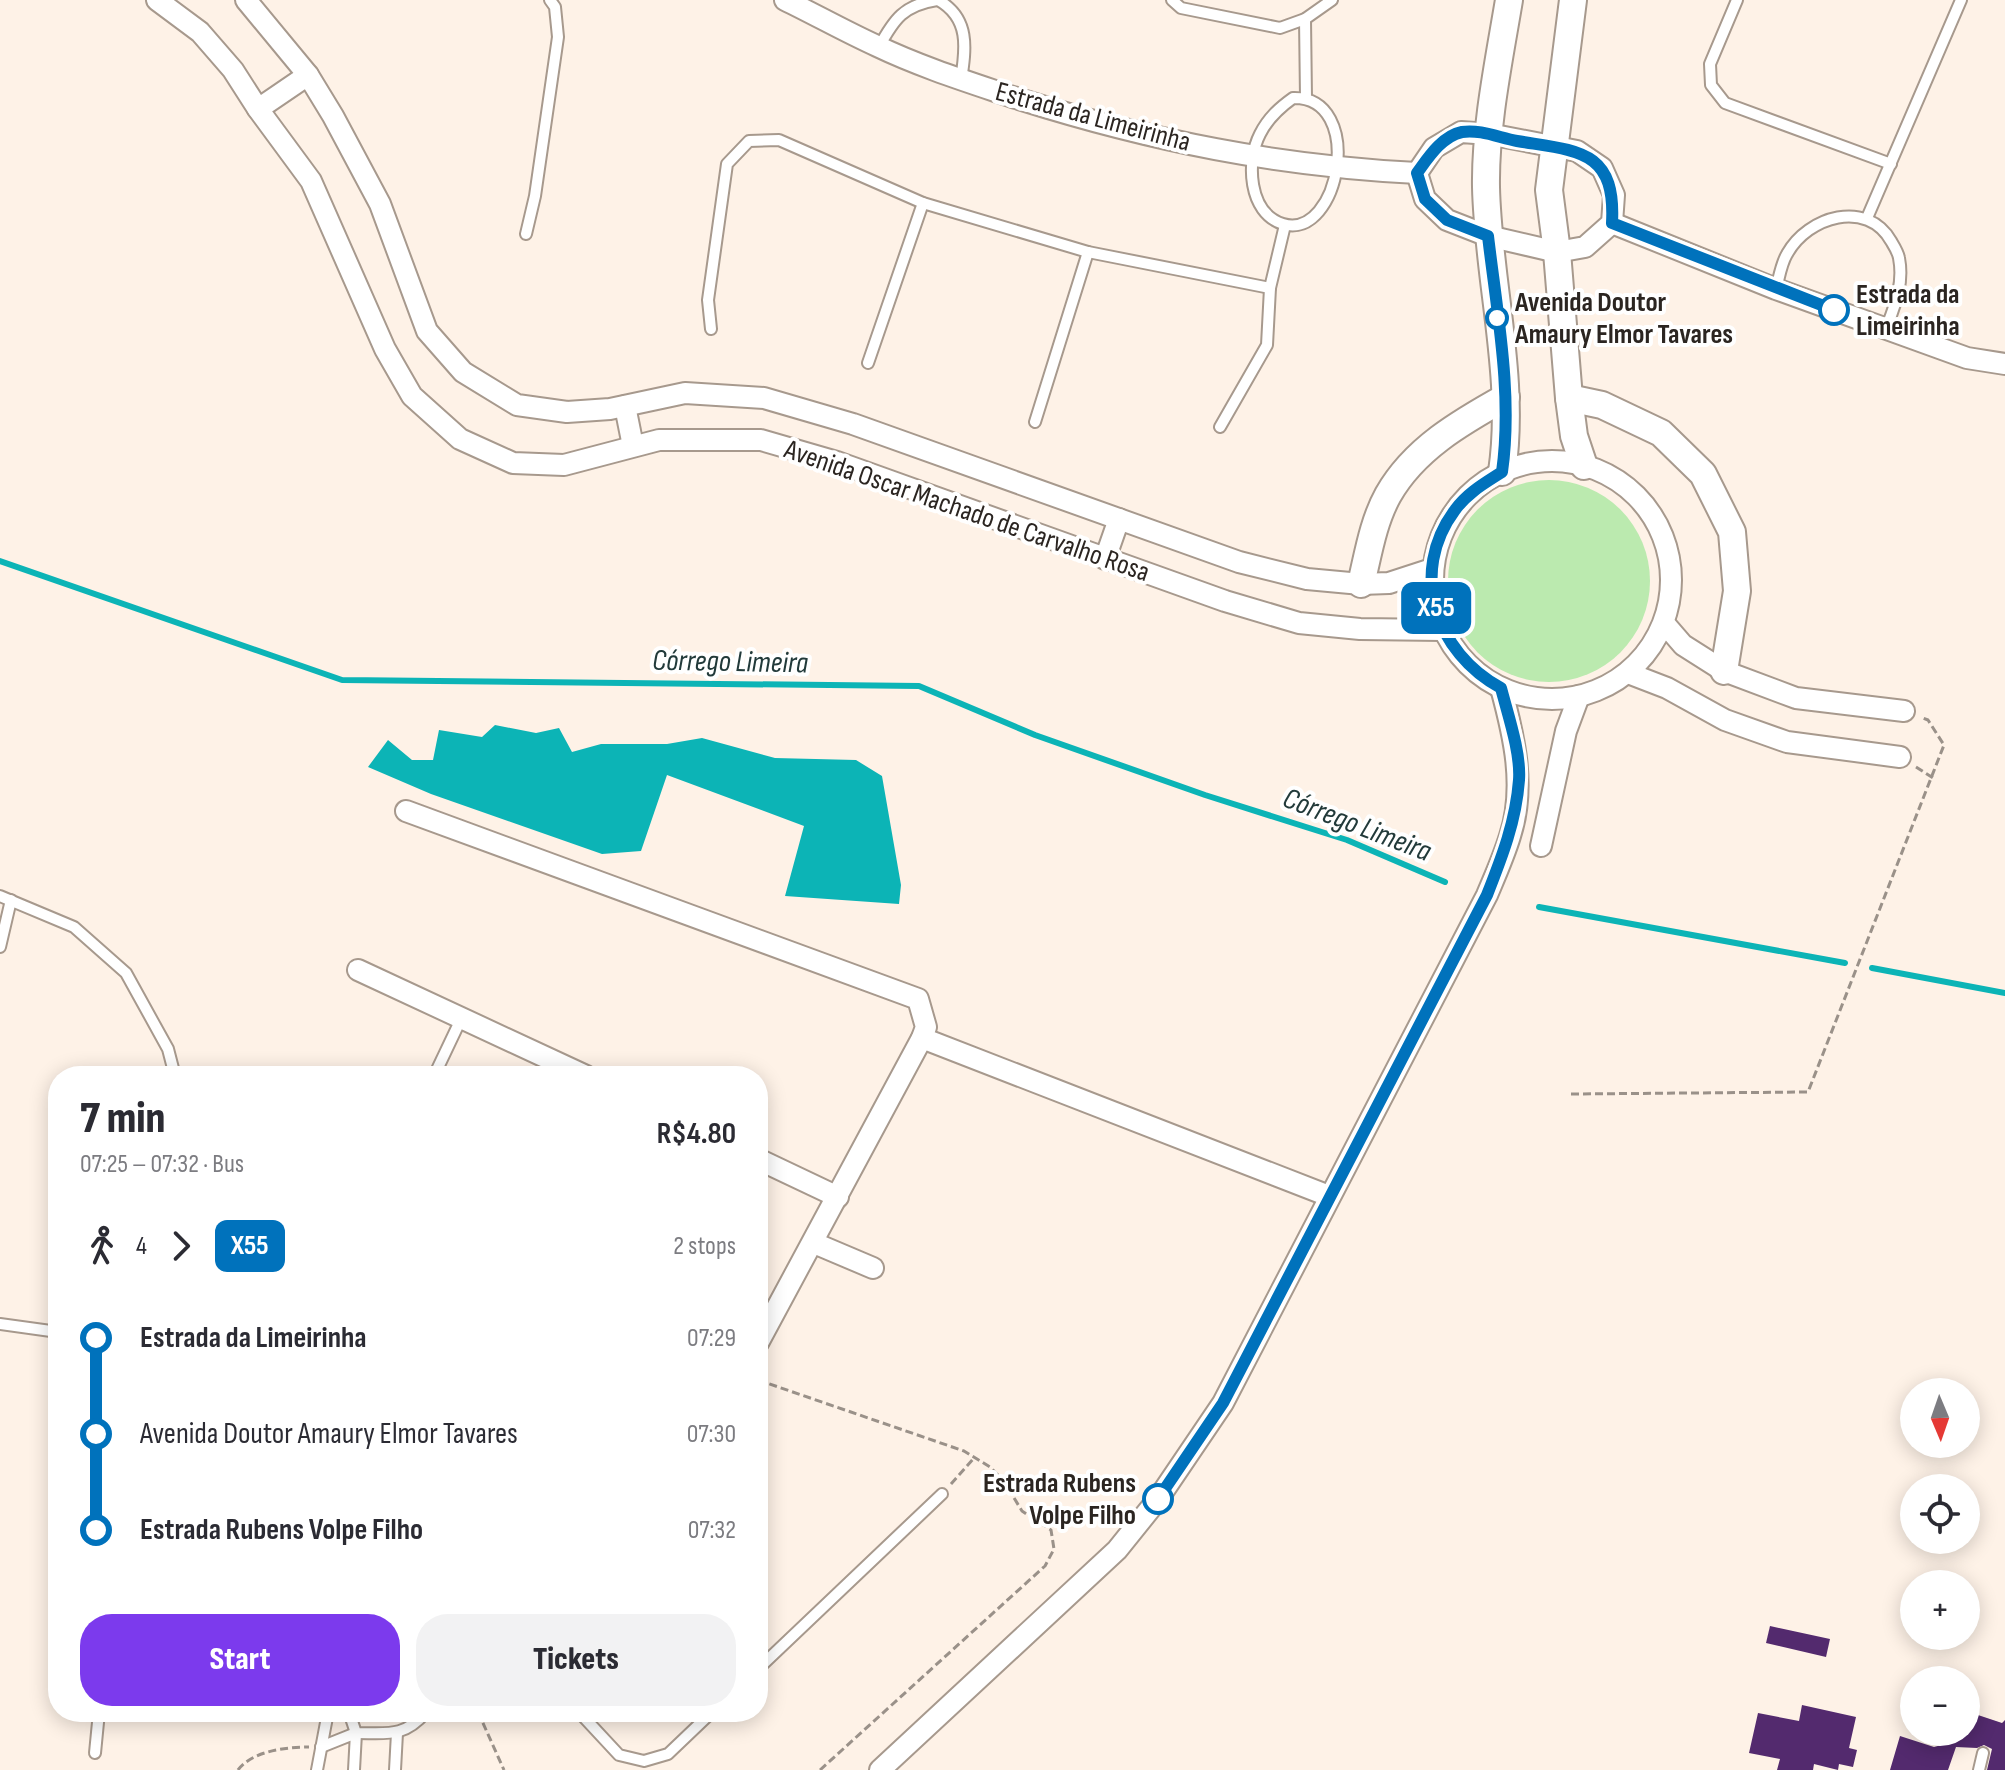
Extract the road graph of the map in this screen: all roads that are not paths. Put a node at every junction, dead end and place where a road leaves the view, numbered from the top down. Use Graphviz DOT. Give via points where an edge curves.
graph roads {
  1 [pos="157,0"];
  2 [pos="246,0"];
  3 [pos="550,0"];
  4 [pos="785,0"];
  5 [pos="937,0"];
  6 [pos="1172,0"];
  7 [pos="1332,0"];
  8 [pos="1509,0"];
  9 [pos="1573,0"];
  10 [pos="1737,0"];
  11 [pos="1961,0"];
  12 [pos="1305,19"];
  13 [pos="879,47"];
  14 [pos="308,75"];
  15 [pos="961,80"];
  16 [pos="1306,98"];
  17 [pos="258,109"];
  18 [pos="1489,134"];
  19 [pos="1553,147"];
  20 [pos="1251,157"];
  21 [pos="1891,164"];
  22 [pos="1337,169"];
  23 [pos="1417,173"];
  24 [pos="923,203"];
  25 [pos="1867,218"];
  26 [pos="1612,223"];
  27 [pos="1285,225"];
  28 [pos="526,234"];
  29 [pos="1488,236"];
  30 [pos="1088,252"];
  31 [pos="1557,252"];
  32 [pos="1270,288"];
  33 [pos="1776,289"];
  34 [pos="711,329"];
  35 [pos="1886,329"];
  36 [pos="868,363"];
  37 [pos="2005,364"];
  38 [pos="1506,397"];
  39 [pos="1569,398"];
  40 [pos="625,406"];
  41 [pos="1035,422"];
  42 [pos="1220,427"];
  43 [pos="633,446"];
  44 [pos="1584,466"];
  45 [pos="1502,472"];
  46 [pos="1119,519"];
  47 [pos="1105,559"];
  48 [pos="1432,569"];
  49 [pos="1361,584"];
  50 [pos="1664,623"];
  51 [pos="1442,630"];
  52 [pos="1724,671"];
  53 [pos="1628,673"];
  54 [pos="1501,688"];
  55 [pos="1579,696"];
  56 [pos="1904,711"];
  57 [pos="1900,757"];
  58 [pos="406,811"];
  59 [pos="1541,846"];
  60 [pos="6,898"];
  61 [pos="0,947"];
  62 [pos="358,970"];
  63 [pos="462,1017"];
  64 [pos="922,1038"];
  65 [pos="172,1066"];
  66 [pos="439,1066"];
  67 [pos="565,1066"];
  68 [pos="768,1164"];
  69 [pos="1329,1196"];
  70 [pos="838,1197"];
  71 [pos="814,1243"];
  72 [pos="873,1268"];
  73 [pos="0,1324"];
  74 [pos="768,1325"];
  75 [pos="48,1331"];
  76 [pos="942,1494"];
  77 [pos="768,1659"];
  78 [pos="98,1722"];
  79 [pos="326,1722"];
  80 [pos="352,1722"];
  81 [pos="418,1722"];
  82 [pos="588,1722"];
  83 [pos="702,1722"];
  84 [pos="356,1733"];
  85 [pos="397,1733"];
  86 [pos="321,1747"];
  87 [pos="95,1753"];
  88 [pos="1983,1753"];
  89 [pos="317,1770"];
  90 [pos="354,1770"];
  91 [pos="395,1770"];
  92 [pos="880,1770"];
  93 [pos="1979,1770"];
  1 -- 17 [label="street, Avenida Oscar Machado de Carvalho Rosa" via="200,32"];
  2 -- 14 [label="street, Avenida Oscar Machado de Carvalho Rosa"];
  3 -- 28 [label="lane" via="558,37"];
  4 -- 13 [label="street, Estrada da Limeirinha"];
  5 -- 13 [label="lane" via="920,2 900,14"];
  5 -- 15 [label="lane" via="949,6 961,25 966,48"];
  6 -- 12 [label="lane" via="1181,8 1280,28"];
  7 -- 12 [label="lane"];
  8 -- 18 [label="street"];
  9 -- 19 [label="street"];
  10 -- 21 [label="lane" via="1710,64 1711,85 1725,103"];
  11 -- 21 [label="lane"];
  12 -- 16 [label="lane"];
  13 -- 15 [label="street, Estrada da Limeirinha"];
  14 -- 17 [label="street"];
  14 -- 40 [label="street, Avenida Oscar Machado de Carvalho Rosa" via="380,204 427,331 463,372 517,405 567,412"];
  15 -- 20 [label="street, Estrada da Limeirinha" via="1094,122"];
  16 -- 20 [label="lane" via="1293,98 1274,112"];
  16 -- 22 [label="lane" via="1323,108 1335,127"];
  17 -- 43 [label="street, Avenida Oscar Machado de Carvalho Rosa" via="311,181 385,349 412,396 460,439 513,463 564,465"];
  18 -- 19 [label="street"];
  18 -- 23 [label="street" via="1461,132 1434,148"];
  18 -- 29 [label="street"];
  19 -- 26 [label="street" via="1577,151 1602,168 1614,195"];
  19 -- 31 [label="street" via="1549,190"];
  20 -- 22 [label="street, Estrada da Limeirinha"];
  20 -- 27 [label="lane" via="1255,197 1267,216"];
  21 -- 25 [label="lane"];
  22 -- 23 [label="street, Estrada da Limeirinha"];
  22 -- 27 [label="lane" via="1326,204 1308,220"];
  23 -- 29 [label="street" via="1425,199 1447,220"];
  24 -- 30 [label="lane"];
  24 -- 34 [label="lane" via="779,140 749,141 727,164 708,300"];
  24 -- 36 [label="lane"];
  25 -- 33 [label="lane" via="1842,215 1810,228 1787,254"];
  25 -- 35 [label="lane" via="1884,229 1899,256 1900,291"];
  26 -- 31 [label="street" via="1585,247"];
  26 -- 33 [label="street"];
  27 -- 32 [label="lane"];
  29 -- 31 [label="street"];
  29 -- 38 [label="street"];
  30 -- 32 [label="lane"];
  30 -- 41 [label="lane"];
  31 -- 39 [label="street"];
  32 -- 42 [label="lane" via="1267,345"];
  33 -- 35 [label="street"];
  35 -- 37 [label="street" via="1967,358"];
  38 -- 45 [label="street"];
  38 -- 49 [label="street" via="1422,452 1388,496"];
  39 -- 44 [label="street"];
  39 -- 52 [label="street" via="1602,405 1661,433 1703,474 1732,532 1737,591"];
  40 -- 43 [label="street"];
  40 -- 46 [label="street, Avenida Oscar Machado de Carvalho Rosa" via="685,393 764,398 853,424"];
  43 -- 47 [label="street, Avenida Oscar Machado de Carvalho Rosa" via="659,440 761,440 837,462"];
  44 -- 45 [label="street" via="1532,462"];
  44 -- 50 [label="street" via="1622,483 1661,531 1670,561"];
  45 -- 48 [label="street" via="1454,511 1439,538"];
  46 -- 47 [label="street"];
  46 -- 49 [label="street, Avenida Oscar Machado de Carvalho Rosa" via="1239,562 1307,579"];
  47 -- 51 [label="street, Avenida Oscar Machado de Carvalho Rosa" via="1299,623"];
  48 -- 49 [label="street, Avenida Oscar Machado de Carvalho Rosa" via="1389,583"];
  48 -- 51 [label="street" via="1433,600"];
  50 -- 52 [label="street" via="1683,645"];
  50 -- 53 [label="street"];
  51 -- 54 [label="street" via="1459,656"];
  52 -- 56 [label="street" via="1796,698"];
  53 -- 55 [label="street"];
  53 -- 57 [label="street" via="1725,720 1787,742"];
  54 -- 55 [label="street" via="1540,699"];
  54 -- 69 [label="street" via="1519,777 1511,834 1487,895"];
  55 -- 59 [label="street" via="1566,731"];
  58 -- 64 [label="street" via="918,999 926,1027"];
  60 -- 61 [label="lane"];
  60 -- 65 [label="lane" via="74,927 126,973"];
  62 -- 63 [label="street"];
  63 -- 66 [label="lane"];
  63 -- 67 [label="street"];
  64 -- 69 [label="street"];
  64 -- 70 [label="street"];
  68 -- 70 [label="street"];
  69 -- 92 [label="street" via="1223,1403 1158,1499 1117,1550"];
  70 -- 71 [label="street"];
  71 -- 72 [label="street"];
  71 -- 74 [label="street"];
  73 -- 75 [label="lane"];
  76 -- 77 [label="lane"];
  78 -- 87 [label="lane"];
  79 -- 86 [label="lane"];
  80 -- 84 [label="lane"];
  81 -- 85 [label="lane"];
  82 -- 83 [label="lane" via="619,1755 644,1761 668,1754"];
  84 -- 85 [label="lane"];
  84 -- 86 [label="lane"];
  84 -- 90 [label="lane"];
  85 -- 91 [label="lane"];
  86 -- 89 [label="lane"];
  88 -- 93 [label="lane"];
}
